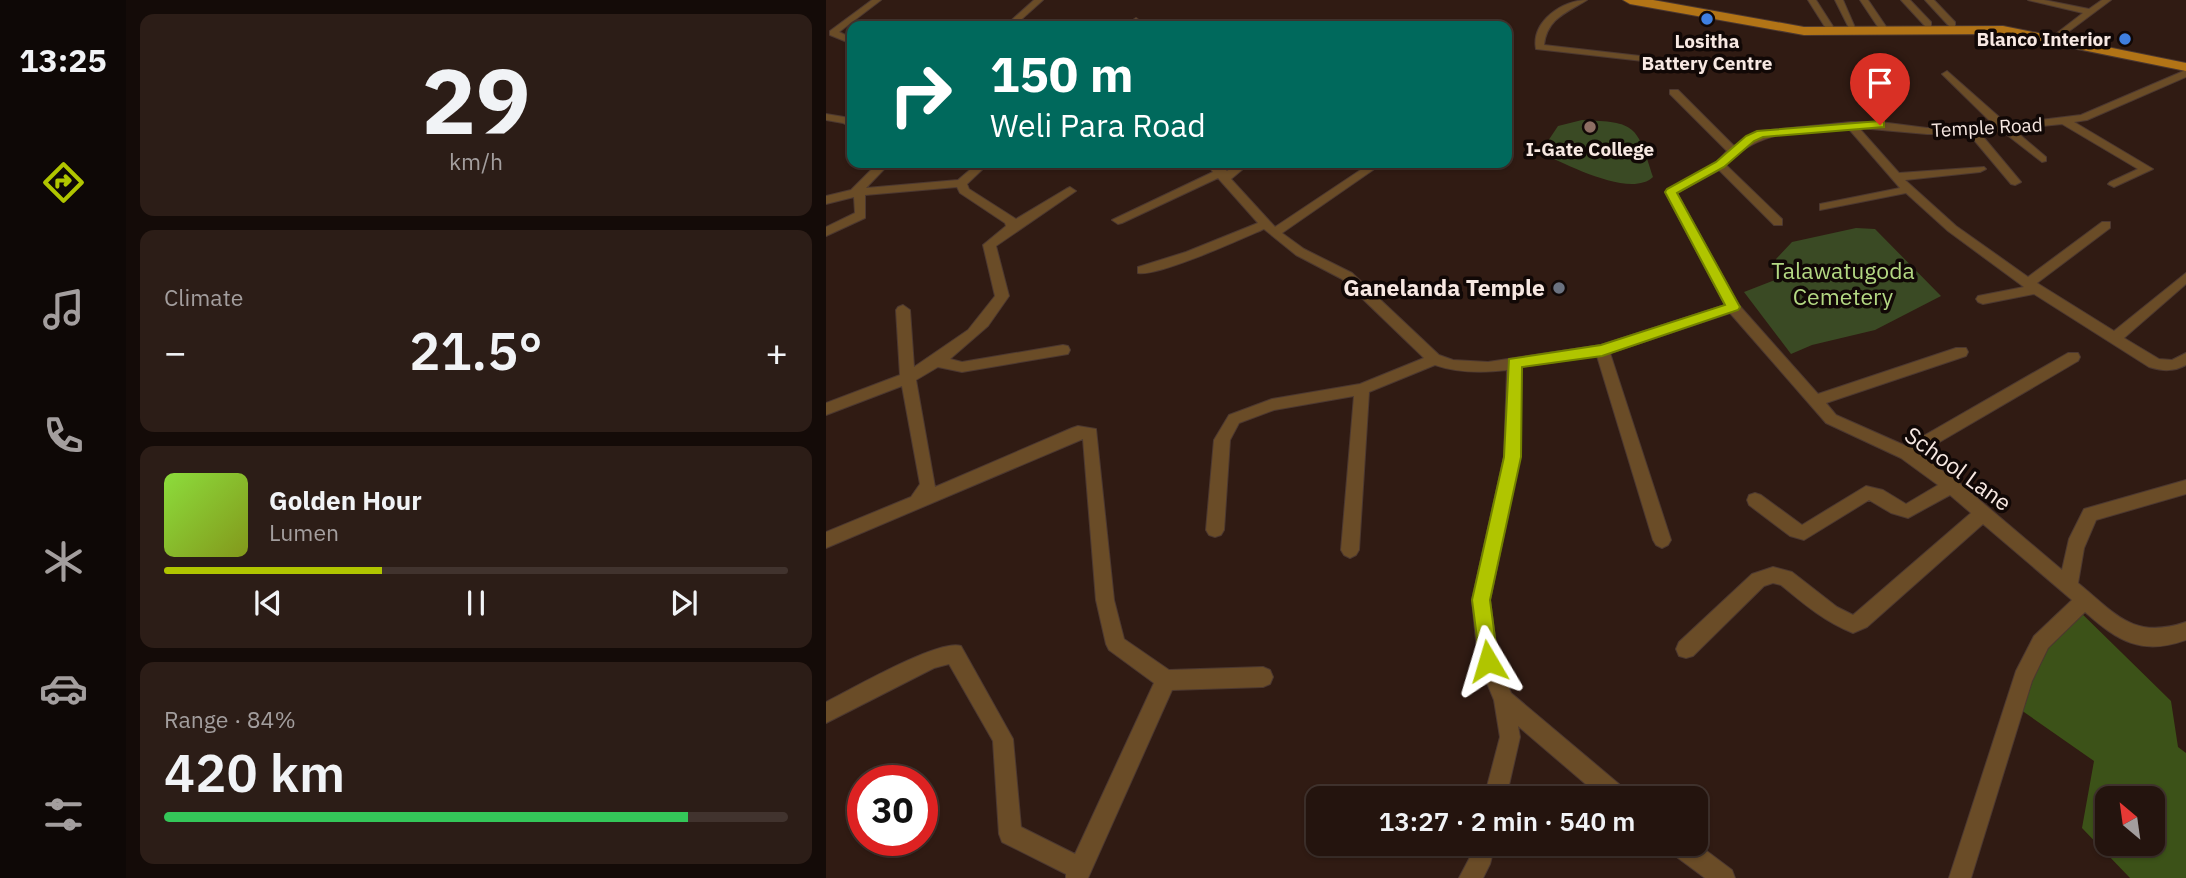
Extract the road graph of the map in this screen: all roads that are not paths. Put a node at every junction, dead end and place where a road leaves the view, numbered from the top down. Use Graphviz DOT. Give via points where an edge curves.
graph roads {
  1 [pos="877,0"];
  2 [pos="1039,0"];
  3 [pos="1583,0"];
  4 [pos="1630,0"];
  5 [pos="1647,0"];
  6 [pos="1812,0"];
  7 [pos="1839,0"];
  8 [pos="1864,0"];
  9 [pos="1905,0"];
  10 [pos="1929,0"];
  11 [pos="2032,0"];
  12 [pos="2108,0"];
  13 [pos="2089,12"];
  14 [pos="849,21"];
  15 [pos="1015,21"];
  16 [pos="847,22"];
  17 [pos="1928,24"];
  18 [pos="1952,24"];
  19 [pos="1830,28"];
  20 [pos="1853,28"];
  21 [pos="1883,28"];
  22 [pos="830,35"];
  23 [pos="2060,35"];
  24 [pos="847,40"];
  25 [pos="1649,60"];
  26 [pos="2186,65"];
  27 [pos="2186,73"];
  28 [pos="1947,74"];
  29 [pos="1674,92"];
  30 [pos="826,117"];
  31 [pos="847,121"];
  32 [pos="2066,122"];
  33 [pos="1851,125"];
  34 [pos="2002,126"];
  35 [pos="1972,131"];
  36 [pos="1733,150"];
  37 [pos="2042,159"];
  38 [pos="1720,164"];
  39 [pos="879,168"];
  40 [pos="978,168"];
  41 [pos="1217,168"];
  42 [pos="1235,168"];
  43 [pos="1370,168"];
  44 [pos="1980,169"];
  45 [pos="1224,174"];
  46 [pos="1896,177"];
  47 [pos="2015,182"];
  48 [pos="961,183"];
  49 [pos="2114,184"];
  50 [pos="1910,190"];
  51 [pos="1070,191"];
  52 [pos="857,192"];
  53 [pos="1671,192"];
  54 [pos="826,200"];
  55 [pos="1824,207"];
  56 [pos="1118,219"];
  57 [pos="1778,222"];
  58 [pos="2106,225"];
  59 [pos="1012,227"];
  60 [pos="1270,228"];
  61 [pos="826,232"];
  62 [pos="1143,270"];
  63 [pos="2186,277"];
  64 [pos="2033,286"];
  65 [pos="1983,299"];
  66 [pos="1733,307"];
  67 [pos="903,310"];
  68 [pos="2115,338"];
  69 [pos="1063,350"];
  70 [pos="1602,350"];
  71 [pos="1961,352"];
  72 [pos="2073,357"];
  73 [pos="2186,358"];
  74 [pos="1434,359"];
  75 [pos="936,361"];
  76 [pos="1514,363"];
  77 [pos="908,378"];
  78 [pos="1362,389"];
  79 [pos="1815,401"];
  80 [pos="826,409"];
  81 [pos="1907,453"];
  82 [pos="1951,486"];
  83 [pos="2186,487"];
  84 [pos="1755,500"];
  85 [pos="917,502"];
  86 [pos="1983,513"];
  87 [pos="1215,530"];
  88 [pos="826,540"];
  89 [pos="1662,540"];
  90 [pos="1350,550"];
  91 [pos="2069,585"];
  92 [pos="2085,600"];
  93 [pos="2182,638"];
  94 [pos="1686,649"];
  95 [pos="1263,677"];
  96 [pos="1166,680"];
  97 [pos="1504,700"];
  98 [pos="826,713"];
  99 [pos="1498,786"];
  100 [pos="1604,786"];
  101 [pos="1481,856"];
  102 [pos="1694,856"];
  103 [pos="1078,873"];
  104 [pos="1470,878"];
  105 [pos="1724,878"];
  106 [pos="1960,878"];
  1 -- 14 [label="street"];
  2 -- 15 [label="street"];
  3 -- 25 [label="street" via="1556,11 1539,47"];
  4 -- 26 [label="main road" via="1804,31 2003,30"];
  5 -- 19 [label="main road"];
  6 -- 19 [label="street"];
  7 -- 20 [label="street"];
  8 -- 21 [label="street"];
  9 -- 17 [label="street"];
  10 -- 18 [label="street"];
  11 -- 13 [label="street"];
  12 -- 13 [label="street"];
  13 -- 23 [label="street"];
  16 -- 22 [label="street"];
  17 -- 18 [label="main road"];
  17 -- 21 [label="main road"];
  18 -- 23 [label="main road" via="2002,25"];
  19 -- 20 [label="main road"];
  20 -- 21 [label="main road"];
  22 -- 24 [label="street"];
  23 -- 26 [label="main road"];
  27 -- 32 [label="street, Temple Road"];
  28 -- 34 [label="street"];
  29 -- 36 [label="street"];
  30 -- 31 [label="street"];
  32 -- 34 [label="street, Temple Road"];
  32 -- 49 [label="street" via="2147,169"];
  33 -- 35 [label="street, Temple Road"];
  33 -- 36 [label="street, Temple Road" via="1761,134"];
  33 -- 46 [label="street"];
  34 -- 35 [label="street, Temple Road"];
  34 -- 37 [label="street"];
  35 -- 47 [label="street"];
  36 -- 38 [label="street, Temple Road"];
  38 -- 53 [label="street, Temple Road"];
  38 -- 57 [label="street"];
  39 -- 52 [label="street"];
  40 -- 48 [label="street"];
  41 -- 45 [label="street"];
  42 -- 45 [label="street"];
  43 -- 60 [label="street"];
  44 -- 46 [label="street"];
  45 -- 56 [label="street"];
  45 -- 60 [label="street"];
  46 -- 50 [label="street"];
  48 -- 52 [label="street"];
  48 -- 59 [label="street" via="964,191 1011,221"];
  50 -- 55 [label="street"];
  50 -- 64 [label="street" via="1955,231"];
  51 -- 59 [label="street"];
  52 -- 54 [label="street"];
  52 -- 61 [label="street" via="861,215"];
  53 -- 66 [label="street, School Lane"];
  58 -- 64 [label="street"];
  59 -- 75 [label="street" via="989,245 1002,296 992,314 962,346"];
  60 -- 62 [label="street"];
  60 -- 74 [label="street" via="1300,251 1347,276"];
  63 -- 68 [label="street"];
  64 -- 65 [label="street"];
  64 -- 68 [label="street"];
  66 -- 70 [label="street"];
  66 -- 79 [label="street, School Lane"];
  67 -- 77 [label="street"];
  68 -- 73 [label="street" via="2166,366"];
  69 -- 75 [label="street" via="962,367"];
  70 -- 76 [label="street"];
  70 -- 89 [label="street"];
  71 -- 79 [label="street"];
  72 -- 81 [label="street"];
  74 -- 76 [label="street" via="1488,367"];
  74 -- 78 [label="street"];
  75 -- 77 [label="street"];
  76 -- 97 [label="street" via="1513,457 1481,600 1488,661"];
  77 -- 80 [label="street"];
  77 -- 85 [label="street" via="928,485"];
  78 -- 87 [label="street" via="1272,405 1234,419 1222,440"];
  78 -- 90 [label="street"];
  79 -- 81 [label="street, School Lane" via="1831,419"];
  81 -- 82 [label="street, School Lane"];
  82 -- 84 [label="street" via="1908,512 1876,493 1867,493 1804,533"];
  82 -- 86 [label="street, School Lane"];
  83 -- 91 [label="street" via="2090,514 2077,539"];
  85 -- 88 [label="street"];
  85 -- 96 [label="street" via="1078,432 1090,433 1105,600 1116,644"];
  86 -- 91 [label="street, School Lane"];
  86 -- 94 [label="street" via="1860,621 1853,624 1830,613 1786,578 1773,575 1758,580"];
  91 -- 92 [label="street, School Lane"];
  92 -- 93 [label="street, School Lane" via="2120,630 2138,638"];
  92 -- 106 [label="street" via="2041,642 2023,678"];
  95 -- 96 [label="street"];
  96 -- 103 [label="street"];
  97 -- 99 [label="street" via="1510,737"];
  97 -- 100 [label="street"];
  98 -- 103 [label="street" via="930,660 954,653 1003,739 1010,834"];
  101 -- 104 [label="street"];
  102 -- 105 [label="street"];
}
